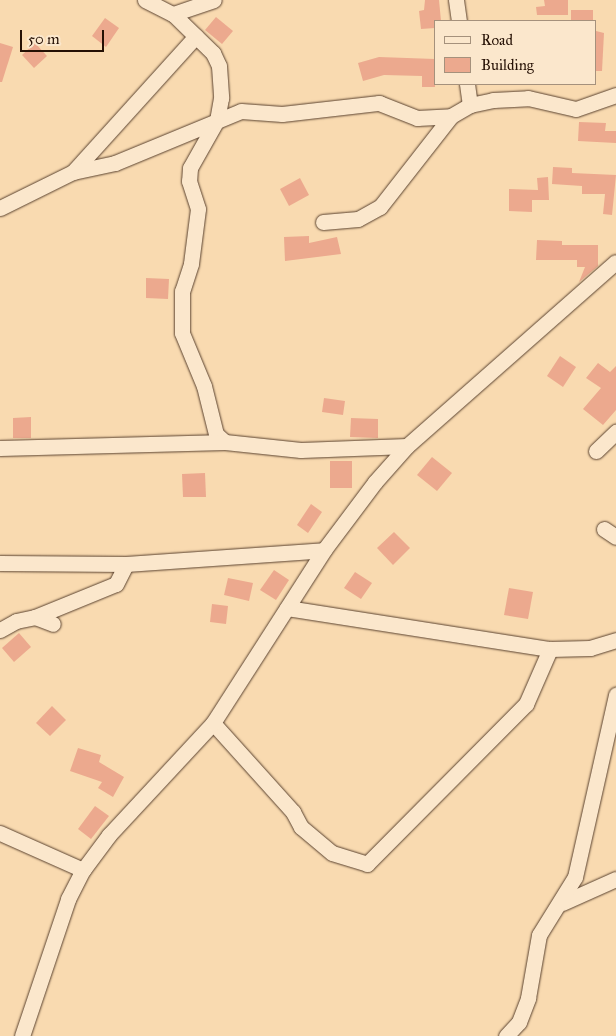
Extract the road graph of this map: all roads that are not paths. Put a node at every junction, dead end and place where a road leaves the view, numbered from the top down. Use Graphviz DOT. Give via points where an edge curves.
graph roads {
  1 [pos="145,0"];
  2 [pos="214,0"];
  3 [pos="456,0"];
  4 [pos="173,14"];
  5 [pos="459,20"];
  6 [pos="196,36"];
  7 [pos="467,85"];
  8 [pos="616,95"];
  9 [pos="470,105"];
  10 [pos="451,116"];
  11 [pos="217,120"];
  12 [pos="73,172"];
  13 [pos="0,208"];
  14 [pos="323,222"];
  15 [pos="616,262"];
  16 [pos="616,432"];
  17 [pos="225,442"];
  18 [pos="407,446"];
  19 [pos="0,448"];
  20 [pos="596,451"];
  21 [pos="324,550"];
  22 [pos="0,563"];
  23 [pos="126,564"];
  24 [pos="287,608"];
  25 [pos="35,617"];
  26 [pos="53,624"];
  27 [pos="0,630"];
  28 [pos="616,645"];
  29 [pos="550,649"];
  30 [pos="616,696"];
  31 [pos="213,724"];
  32 [pos="0,833"];
  33 [pos="83,870"];
  34 [pos="616,880"];
  35 [pos="562,903"];
  36 [pos="22,1036"];
  37 [pos="506,1036"];
  1 -- 4 [label="street"];
  2 -- 4 [label="street"];
  3 -- 5 [label="street"];
  4 -- 6 [label="street"];
  6 -- 11 [label="street" via="213,53 219,66 221,98"];
  6 -- 12 [label="street"];
  7 -- 9 [label="street"];
  8 -- 9 [label="street" via="576,109 528,98"];
  9 -- 10 [label="street"];
  10 -- 11 [label="street" via="416,118 379,103 282,114 241,111"];
  10 -- 14 [label="street" via="380,207 358,219"];
  11 -- 12 [label="street" via="115,164"];
  11 -- 17 [label="street" via="190,168 189,181 198,209 190,264 182,291 182,333 204,386 216,434"];
  12 -- 13 [label="street"];
  15 -- 18 [label="street"];
  16 -- 20 [label="street"];
  17 -- 18 [label="street" via="301,450"];
  17 -- 19 [label="street"];
  18 -- 21 [label="street" via="375,482"];
  21 -- 23 [label="street"];
  21 -- 24 [label="street"];
  22 -- 23 [label="street"];
  23 -- 25 [label="street" via="116,584"];
  24 -- 29 [label="street"];
  24 -- 31 [label="street"];
  25 -- 26 [label="street"];
  25 -- 27 [label="street" via="16,621"];
  28 -- 29 [label="street"];
  29 -- 31 [label="street" via="526,704 367,864 332,853 301,826 293,812"];
  30 -- 35 [label="street" via="575,877"];
  31 -- 33 [label="street" via="109,836"];
  32 -- 33 [label="street"];
  33 -- 36 [label="street" via="68,898"];
  34 -- 35 [label="street"];
  35 -- 37 [label="street" via="539,935 528,998 519,1022"];
}
